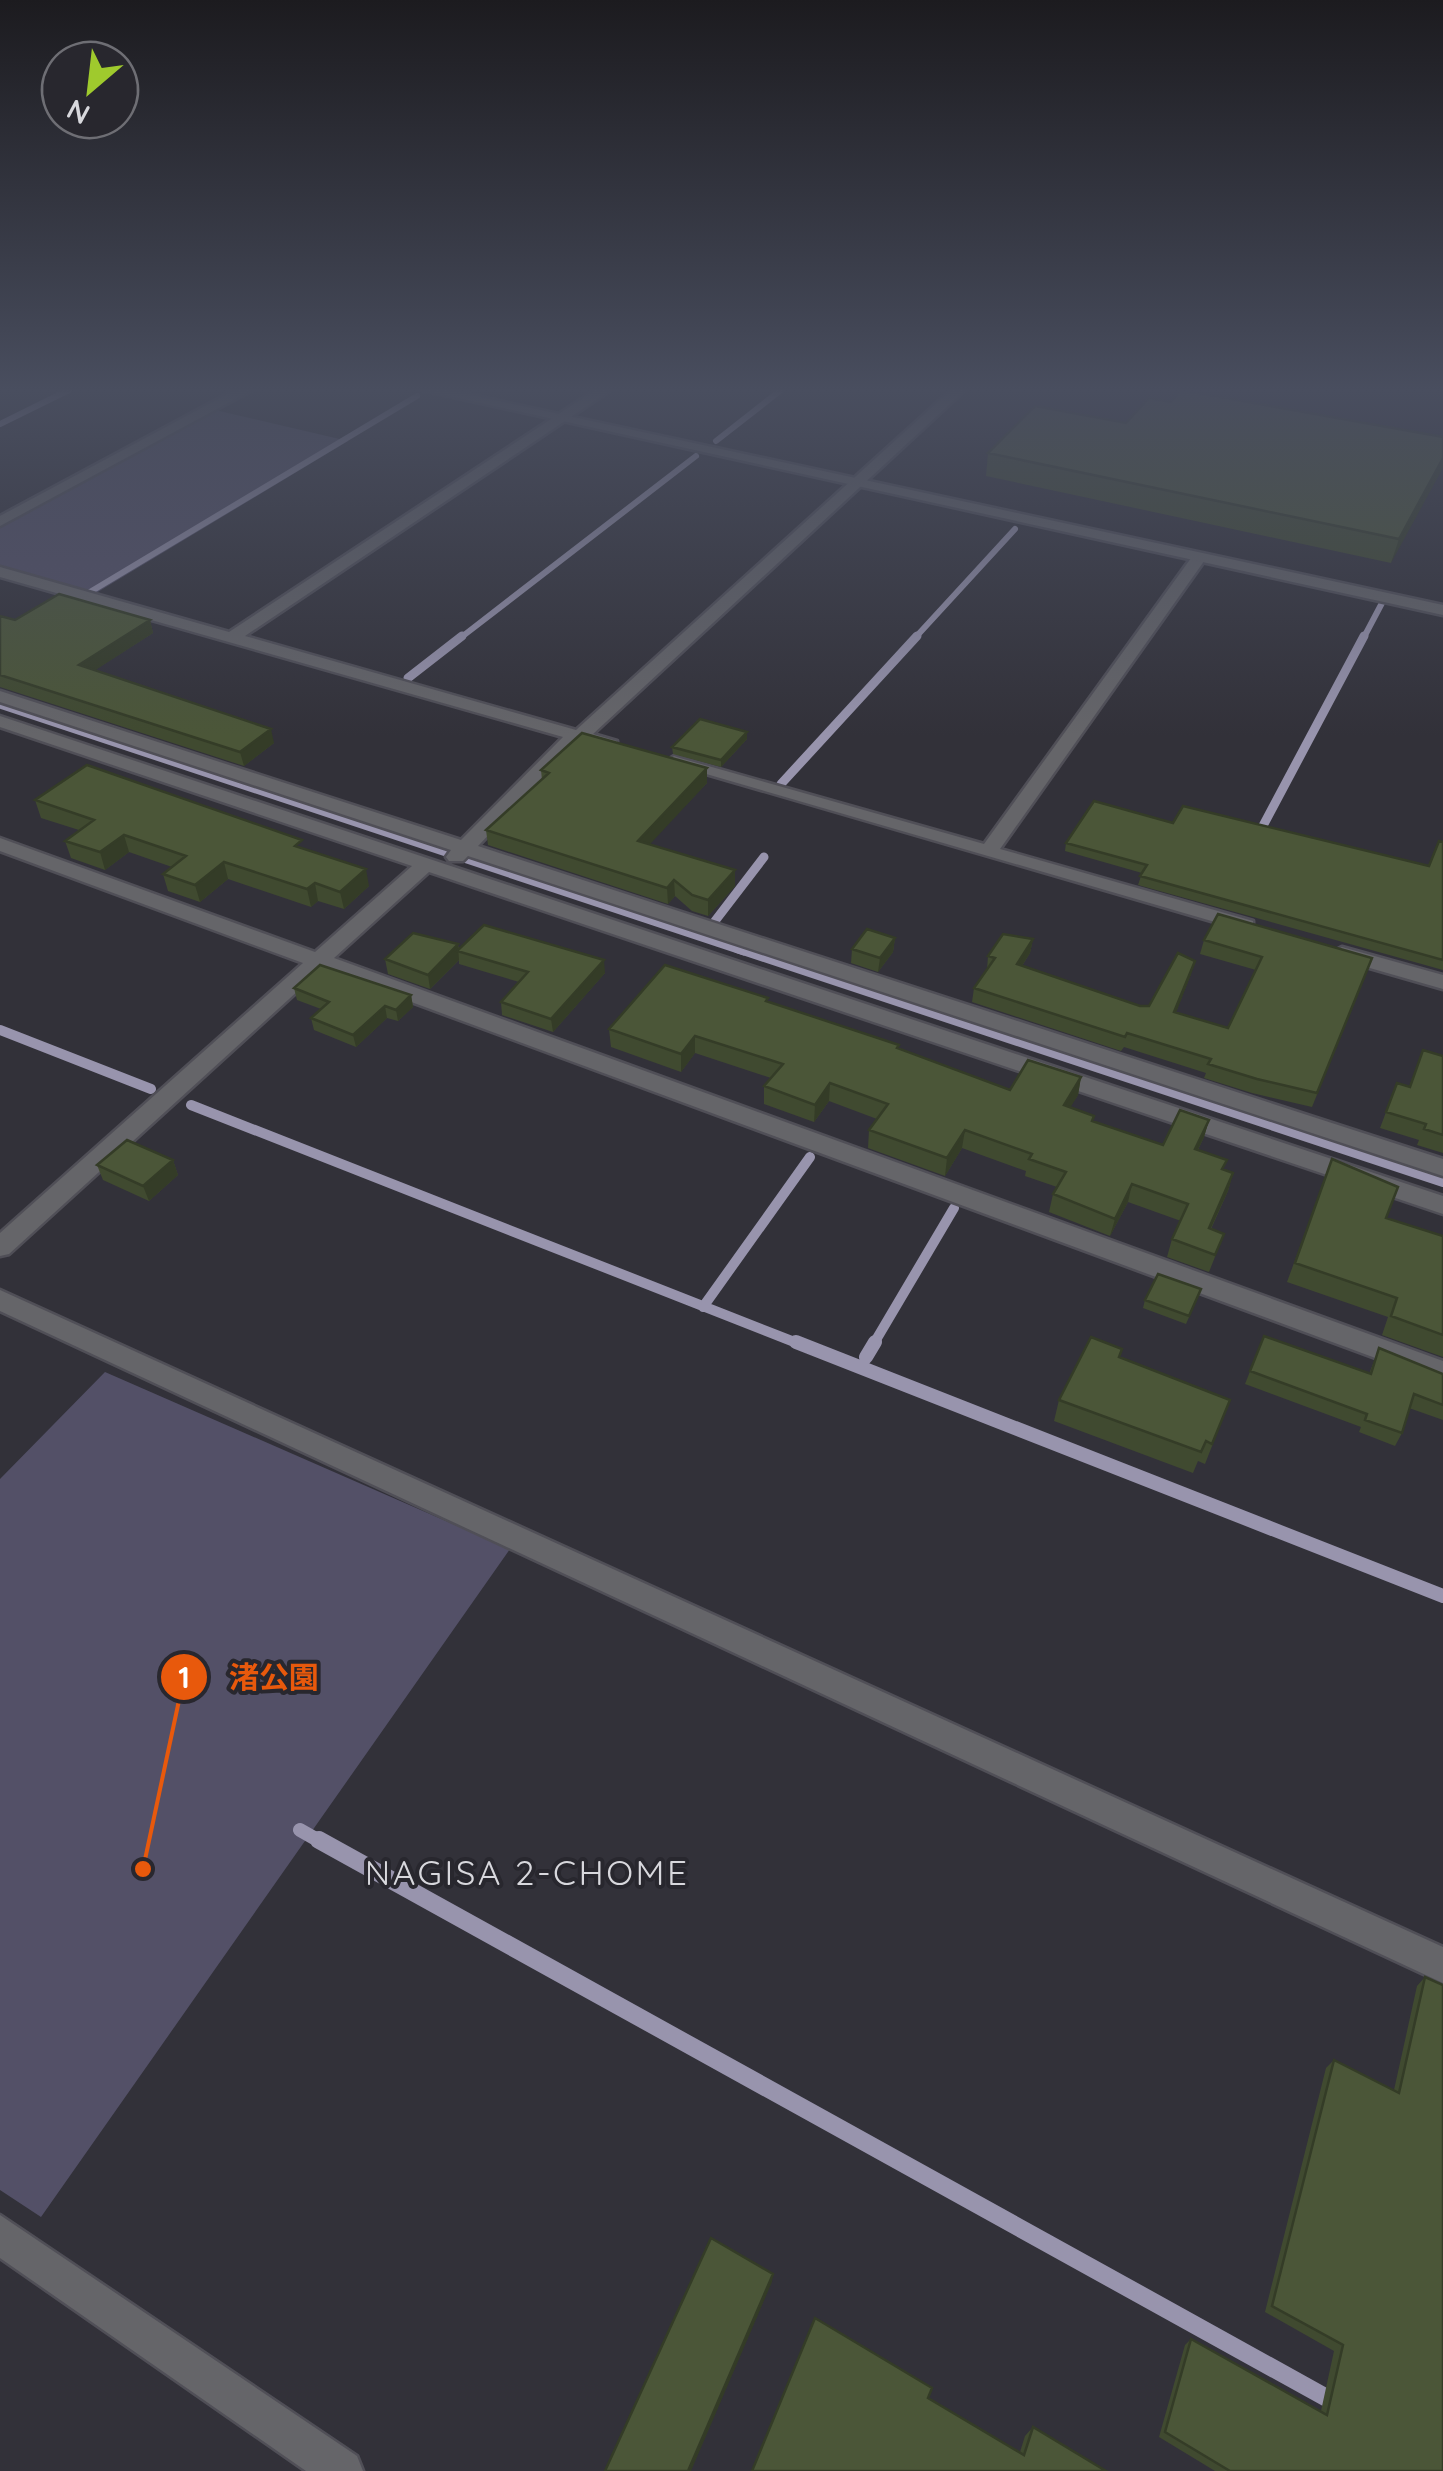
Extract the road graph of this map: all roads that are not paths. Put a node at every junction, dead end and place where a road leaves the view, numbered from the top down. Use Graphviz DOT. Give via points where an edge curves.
graph roads {
  1 [pos="31,505"];
  2 [pos="432,505"];
  3 [pos="832,505"];
  4 [pos="964,505"];
  5 [pos="0,522"];
  6 [pos="1198,557"];
  7 [pos="0,572"];
  8 [pos="1443,610"];
  9 [pos="232,638"];
  10 [pos="0,696"];
  11 [pos="0,721"];
  12 [pos="577,735"];
  13 [pos="0,844"];
  14 [pos="989,851"];
  15 [pos="450,859"];
  16 [pos="1273,933"];
  17 [pos="1330,949"];
  18 [pos="320,960"];
  19 [pos="1443,982"];
  20 [pos="1443,1168"];
  21 [pos="1443,1205"];
  22 [pos="0,1247"];
  23 [pos="0,1300"];
  24 [pos="1443,1372"];
  25 [pos="1443,1965"];
  26 [pos="0,2235"];
  27 [pos="342,2471"];
  1 -- 5 [label="street"];
  2 -- 9 [label="street"];
  3 -- 12 [label="street"];
  4 -- 6 [label="street"];
  6 -- 8 [label="street"];
  6 -- 14 [label="street"];
  7 -- 9 [label="street"];
  9 -- 12 [label="street"];
  10 -- 15 [label="street"];
  11 -- 15 [label="street"];
  12 -- 14 [label="street"];
  12 -- 15 [label="street"];
  13 -- 18 [label="street"];
  14 -- 16 [label="street"];
  15 -- 18 [label="street"];
  15 -- 20 [label="street"];
  15 -- 21 [label="street"];
  17 -- 19 [label="street"];
  18 -- 22 [label="street"];
  18 -- 24 [label="street"];
  23 -- 25 [label="street"];
  26 -- 27 [label="street"];
}
